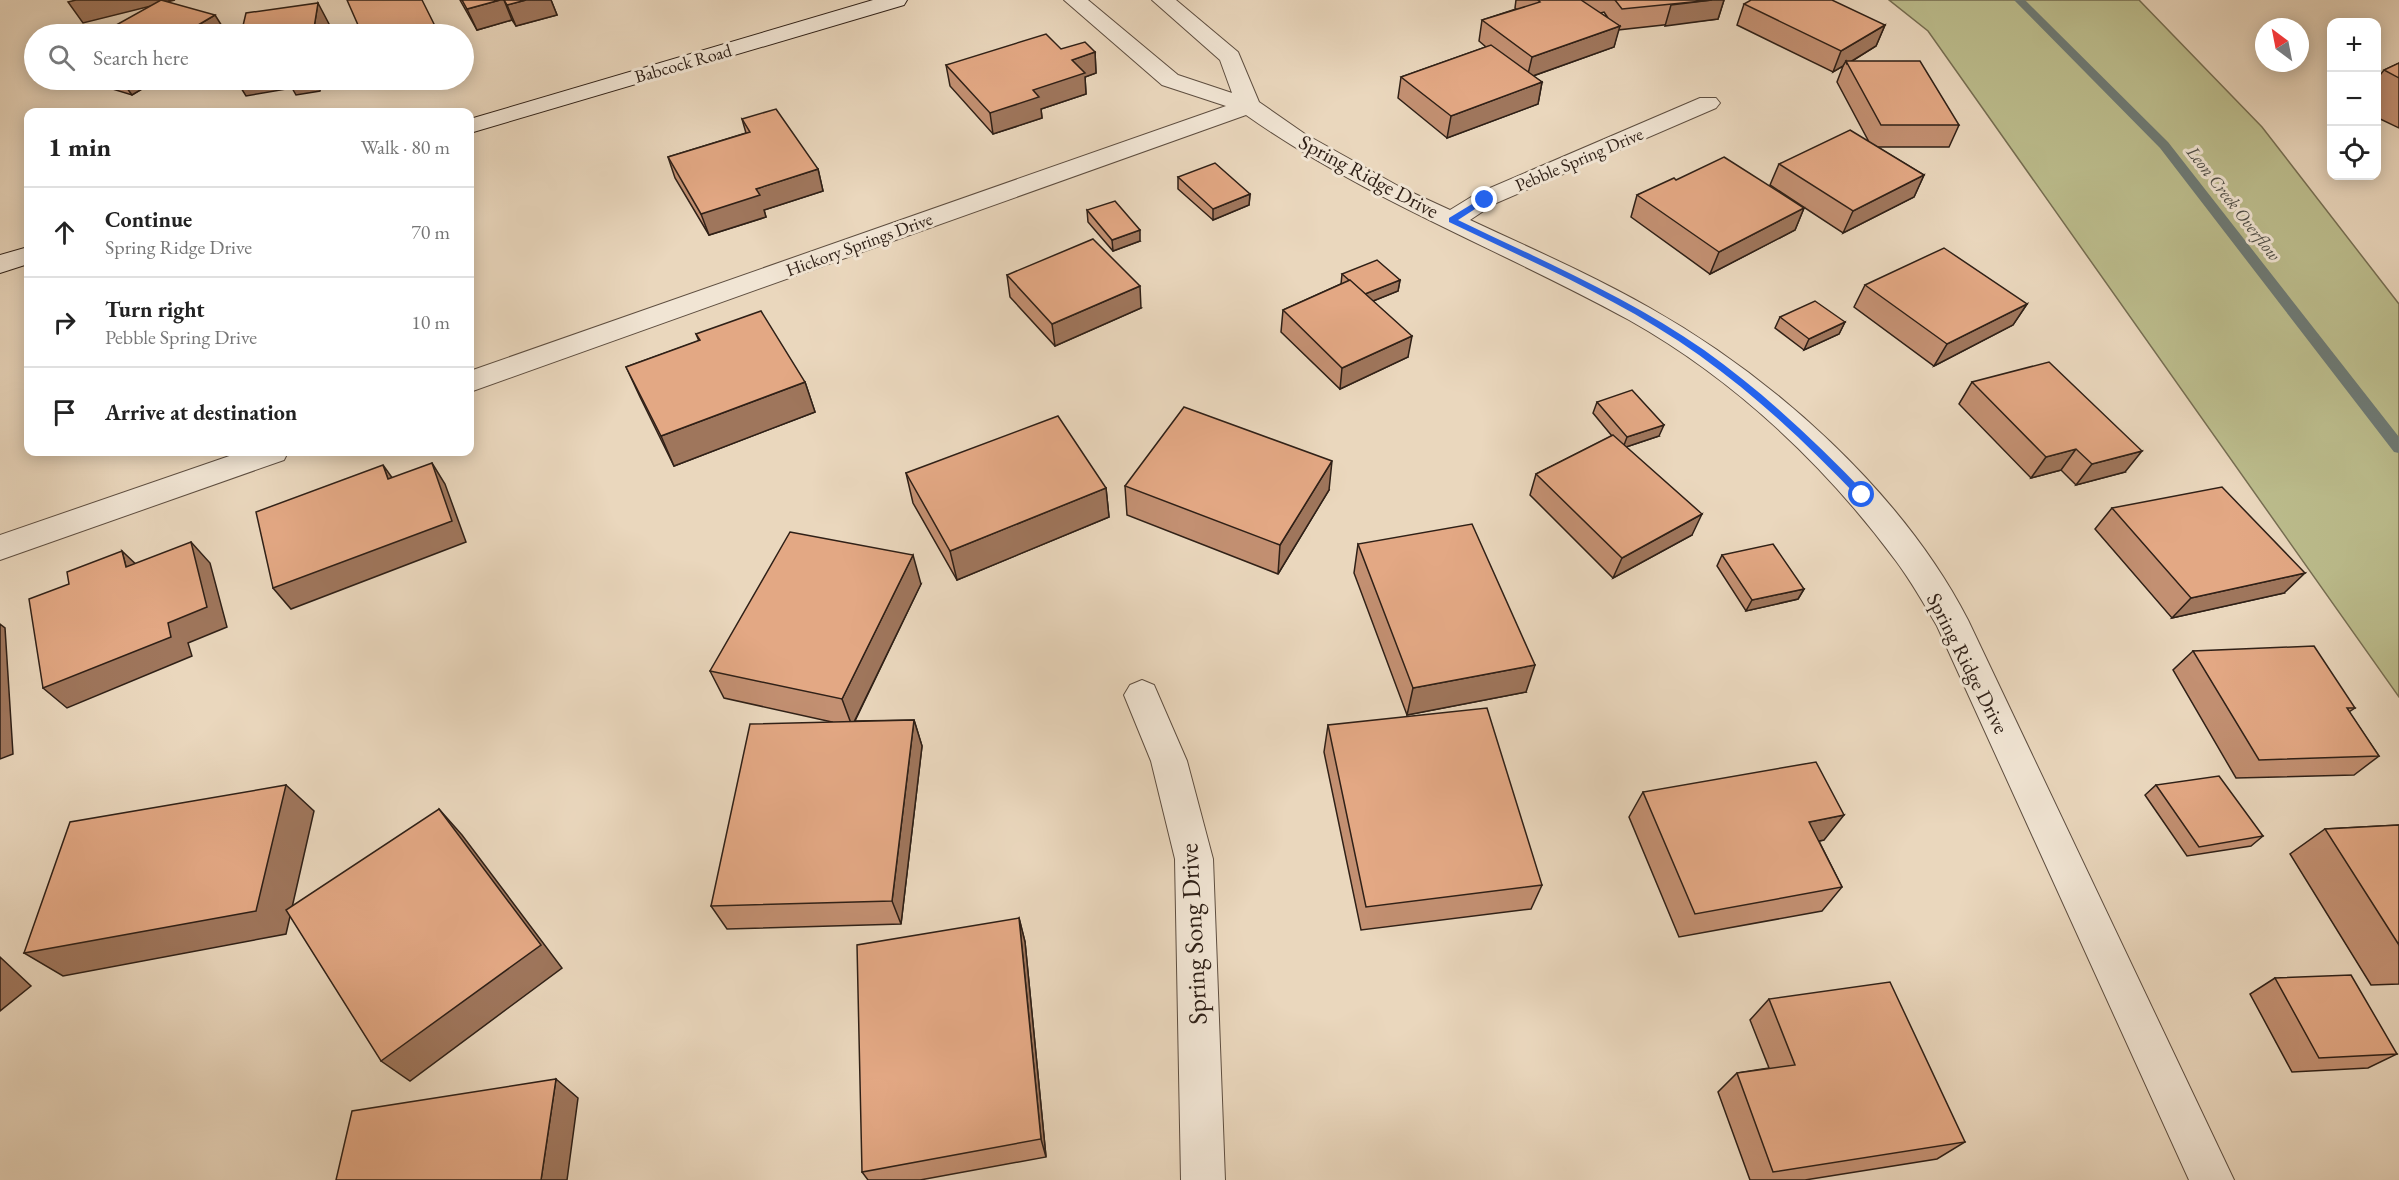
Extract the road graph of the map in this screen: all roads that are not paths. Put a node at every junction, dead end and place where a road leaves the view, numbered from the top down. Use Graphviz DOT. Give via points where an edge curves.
graph roads {
  1 [pos="896,0"];
  2 [pos="1075,0"];
  3 [pos="1163,0"];
  4 [pos="1708,103"];
  5 [pos="1249,106"];
  6 [pos="474,125"];
  7 [pos="1452,220"];
  8 [pos="24,256"];
  9 [pos="0,264"];
  10 [pos="474,381"];
  11 [pos="262,456"];
  12 [pos="0,548"];
  13 [pos="1142,695"];
  14 [pos="1203,1180"];
  15 [pos="2212,1180"];
  1 -- 6 [label="street, Babcock Road"];
  2 -- 5 [label="street, Spring Ridge Drive" via="1170,80"];
  3 -- 5 [label="street" via="1230,57"];
  4 -- 7 [label="street, Pebble Spring Drive" via="1485,200"];
  5 -- 7 [label="street, Spring Ridge Drive" via="1296,139 1381,187"];
  5 -- 10 [label="street, Hickory Springs Drive"];
  7 -- 15 [label="street, Spring Ridge Drive" via="1601,293 1700,352 1810,442 1868,503 1909,555 1951,620"];
  8 -- 9 [label="street"];
  11 -- 12 [label="street"];
  13 -- 14 [label="street, Spring Song Drive" via="1169,761 1194,859"];
}
